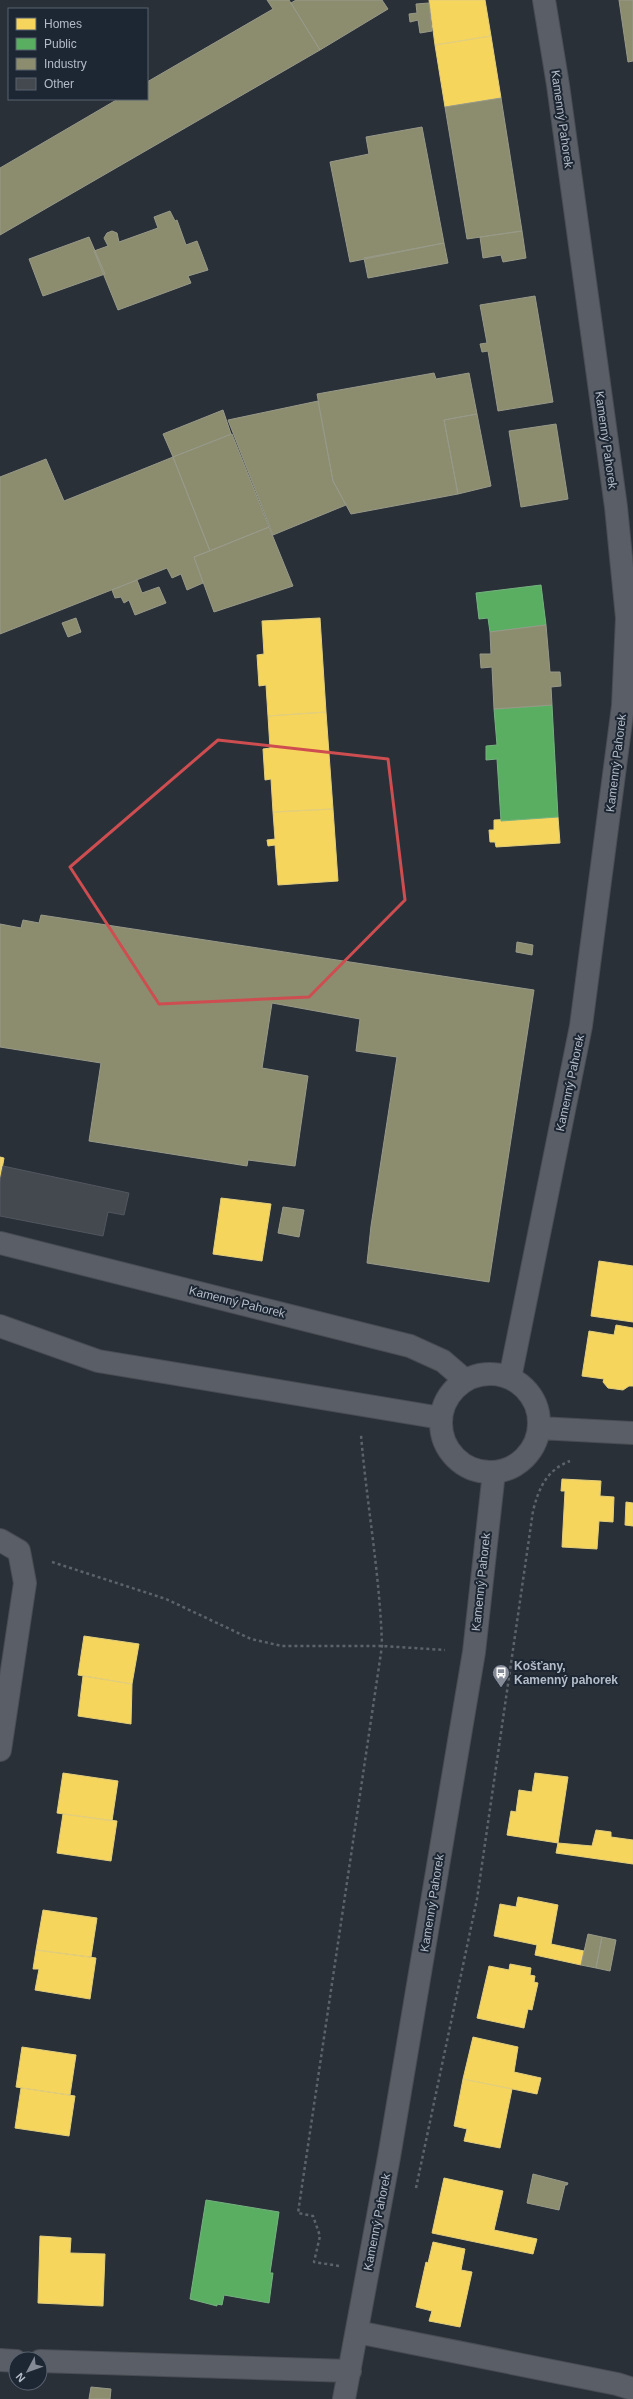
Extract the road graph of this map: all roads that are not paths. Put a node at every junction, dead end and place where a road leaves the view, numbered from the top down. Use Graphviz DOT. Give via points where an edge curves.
graph roads {
  1 [pos="544,0"];
  2 [pos="0,1243"];
  3 [pos="0,1326"];
  4 [pos="510,1378"];
  5 [pos="465,1380"];
  6 [pos="441,1418"];
  7 [pos="539,1428"];
  8 [pos="633,1433"];
  9 [pos="494,1472"];
  10 [pos="0,1540"];
  11 [pos="0,1750"];
  12 [pos="357,2332"];
  13 [pos="48,2361"];
  14 [pos="350,2371"];
  15 [pos="633,2389"];
  16 [pos="344,2399"];
  1 -- 4 [label="street, Kamenný Pahorek" via="616,507 627,618 626,661 622,714 581,1026"];
  2 -- 5 [label="street, Kamenný Pahorek" via="410,1346 442,1361"];
  3 -- 6 [label="street" via="98,1361"];
  4 -- 5 [label="street" via="487,1374"];
  4 -- 7 [label="street" via="523,1386 532,1398 538,1413"];
  5 -- 6 [label="street" via="448,1396"];
  6 -- 9 [label="street" via="443,1439 455,1457 473,1469"];
  7 -- 8 [label="street"];
  7 -- 9 [label="street" via="534,1444 524,1458 510,1467"];
  9 -- 12 [label="street, Kamenný Pahorek" via="474,1652"];
  10 -- 11 [label="street" via="19,1551 25,1582"];
  12 -- 14 [label="street, Kamenný Pahorek"];
  12 -- 15 [label="street"];
  13 -- 14 [label="street"];
  14 -- 16 [label="street, Kamenný Pahorek"];
}
